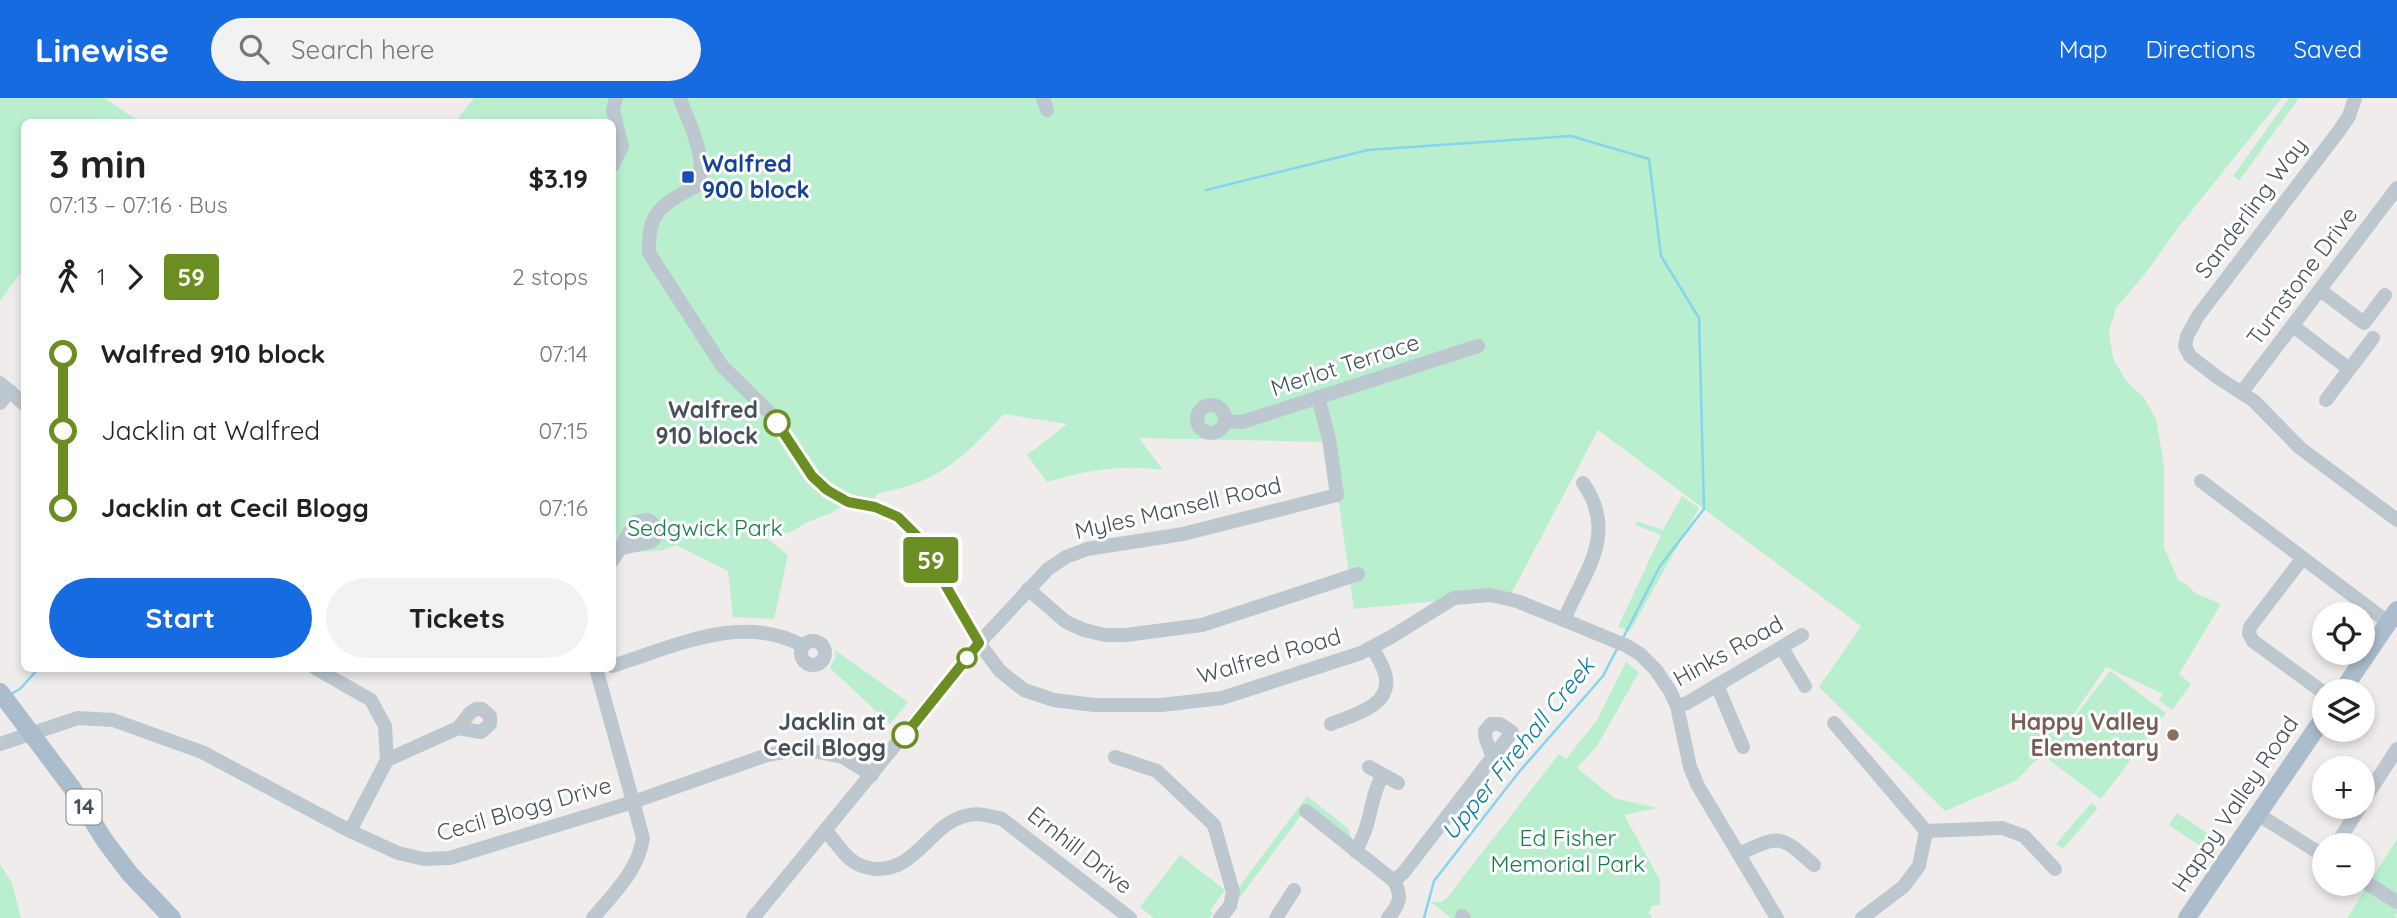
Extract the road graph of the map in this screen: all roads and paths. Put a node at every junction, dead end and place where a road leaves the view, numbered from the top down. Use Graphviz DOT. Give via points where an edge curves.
graph roads {
  1 [pos="616,98"];
  2 [pos="680,98"];
  3 [pos="2355,98"];
  4 [pos="615,119"];
  5 [pos="616,122"];
  6 [pos="616,158"];
  7 [pos="2397,188"];
  8 [pos="2319,290"];
  9 [pos="2385,295"];
  10 [pos="2293,326"];
  11 [pos="2373,338"];
  12 [pos="1478,346"];
  13 [pos="2349,369"];
  14 [pos="5,387"];
  15 [pos="2242,392"];
  16 [pos="1318,397"];
  17 [pos="2326,400"];
  18 [pos="21,401"];
  19 [pos="0,403"];
  20 [pos="1225,421"];
  21 [pos="2201,481"];
  22 [pos="1583,483"];
  23 [pos="2394,513"];
  24 [pos="622,548"];
  25 [pos="616,556"];
  26 [pos="2302,559"];
  27 [pos="1358,574"];
  28 [pos="1028,590"];
  29 [pos="2393,616"];
  30 [pos="1564,620"];
  31 [pos="1802,635"];
  32 [pos="979,643"];
  33 [pos="803,646"];
  34 [pos="1373,648"];
  35 [pos="1782,648"];
  36 [pos="616,665"];
  37 [pos="322,672"];
  38 [pos="600,672"];
  39 [pos="2350,679"];
  40 [pos="2312,684"];
  41 [pos="1717,685"];
  42 [pos="1805,686"];
  43 [pos="0,692"];
  44 [pos="1676,706"];
  45 [pos="1833,723"];
  46 [pos="1331,724"];
  47 [pos="458,728"];
  48 [pos="32,735"];
  49 [pos="2312,735"];
  50 [pos="0,744"];
  51 [pos="1743,747"];
  52 [pos="2397,749"];
  53 [pos="1115,757"];
  54 [pos="1492,757"];
  55 [pos="387,760"];
  56 [pos="1369,766"];
  57 [pos="872,775"];
  58 [pos="1383,775"];
  59 [pos="1398,783"];
  60 [pos="2375,783"];
  61 [pos="633,802"];
  62 [pos="1306,811"];
  63 [pos="2259,815"];
  64 [pos="350,831"];
  65 [pos="826,831"];
  66 [pos="1926,831"];
  67 [pos="2312,848"];
  68 [pos="1355,851"];
  69 [pos="1739,854"];
  70 [pos="1814,865"];
  71 [pos="2055,869"];
  72 [pos="1394,881"];
  73 [pos="2375,888"];
  74 [pos="1294,890"];
  75 [pos="2397,902"];
  76 [pos="1223,917"];
  77 [pos="172,918"];
  78 [pos="593,918"];
  79 [pos="753,918"];
  80 [pos="1130,918"];
  81 [pos="1276,918"];
  82 [pos="1388,918"];
  83 [pos="1777,918"];
  84 [pos="1863,918"];
  85 [pos="2187,918"];
  1 -- 4 [label="street"];
  2 -- 32 [label="street, Walfred Road" via="702,175 698,185 663,204 653,218 649,253 722,366 772,415 812,476 848,502 898,517 917,536"];
  3 -- 15 [label="street, Sanderling Way" via="2339,131 2187,336 2190,356"];
  5 -- 6 [label="street" via="622,147"];
  7 -- 8 [label="street, Turnstone Drive"];
  8 -- 9 [label="street" via="2364,323"];
  8 -- 10 [label="street, Turnstone Drive"];
  10 -- 13 [label="street"];
  10 -- 15 [label="street, Turnstone Drive"];
  11 -- 13 [label="street"];
  12 -- 16 [label="street, Merlot Terrace"];
  13 -- 17 [label="street"];
  14 -- 18 [label="street"];
  14 -- 19 [label="street"];
  15 -- 23 [label="street" via="2300,448"];
  16 -- 20 [label="street, Merlot Terrace" via="1242,422"];
  16 -- 28 [label="street, Myles Mansell Road" via="1337,495 1183,534 1087,549 1048,569"];
  21 -- 26 [label="street"];
  22 -- 30 [label="street" via="1598,515 1597,549"];
  24 -- 25 [label="street"];
  26 -- 29 [label="street"];
  26 -- 40 [label="street" via="2249,634"];
  27 -- 28 [label="street" via="1219,621 1126,635 1105,635 1066,622"];
  28 -- 32 [label="street, Myles Mansell Road"];
  29 -- 39 [label="main road"];
  30 -- 34 [label="street, Walfred Road" via="1517,601 1464,596"];
  30 -- 44 [label="street, Walfred Road" via="1640,654 1665,682"];
  31 -- 35 [label="street, Hinks Road"];
  32 -- 34 [label="street, Walfred Road" via="1011,680 1038,696 1074,704 1133,706 1222,698"];
  32 -- 57 [label="street, Myles Mansell Road"];
  33 -- 36 [label="street" via="776,634 734,631"];
  34 -- 46 [label="street" via="1386,676 1386,690 1377,704"];
  35 -- 41 [label="street, Hinks Road"];
  35 -- 42 [label="street"];
  37 -- 55 [label="street" via="371,699 385,726"];
  38 -- 61 [label="street"];
  41 -- 44 [label="street, Hinks Road"];
  41 -- 51 [label="street"];
  43 -- 48 [label="main road, 14"];
  44 -- 69 [label="street, Walfred Road" via="1693,776"];
  45 -- 66 [label="street"];
  47 -- 55 [label="street"];
  48 -- 50 [label="street, Cecil Blogg Drive"];
  48 -- 64 [label="street, Cecil Blogg Drive" via="78,718 113,720 202,752"];
  48 -- 77 [label="main road, 14" via="104,841"];
  49 -- 63 [label="main road, Happy Valley Road"];
  52 -- 60 [label="street"];
  53 -- 76 [label="street" via="1157,771 1213,825 1233,892"];
  54 -- 72 [label="street"];
  55 -- 64 [label="street"];
  56 -- 58 [label="street"];
  57 -- 61 [label="street, Cecil Blogg Drive" via="843,757 802,749 767,755"];
  57 -- 65 [label="street, Myles Mansell Road"];
  58 -- 59 [label="street"];
  58 -- 68 [label="street" via="1367,832"];
  61 -- 64 [label="street, Cecil Blogg Drive" via="450,858 398,853"];
  61 -- 78 [label="street" via="643,838 640,856"];
  62 -- 68 [label="street"];
  63 -- 67 [label="street"];
  63 -- 85 [label="main road, Happy Valley Road"];
  65 -- 79 [label="street, Myles Mansell Road"];
  65 -- 80 [label="street, Ernhill Drive" via="852,861 869,869 885,869 903,864 963,816 1002,819"];
  66 -- 71 [label="street" via="2002,828 2024,836"];
  66 -- 84 [label="street" via="1919,866 1903,887"];
  68 -- 72 [label="street"];
  69 -- 70 [label="street" via="1781,839"];
  69 -- 83 [label="street, Walfred Road"];
  72 -- 82 [label="street" via="1400,898"];
  73 -- 75 [label="street"];
  74 -- 81 [label="street"];
}
